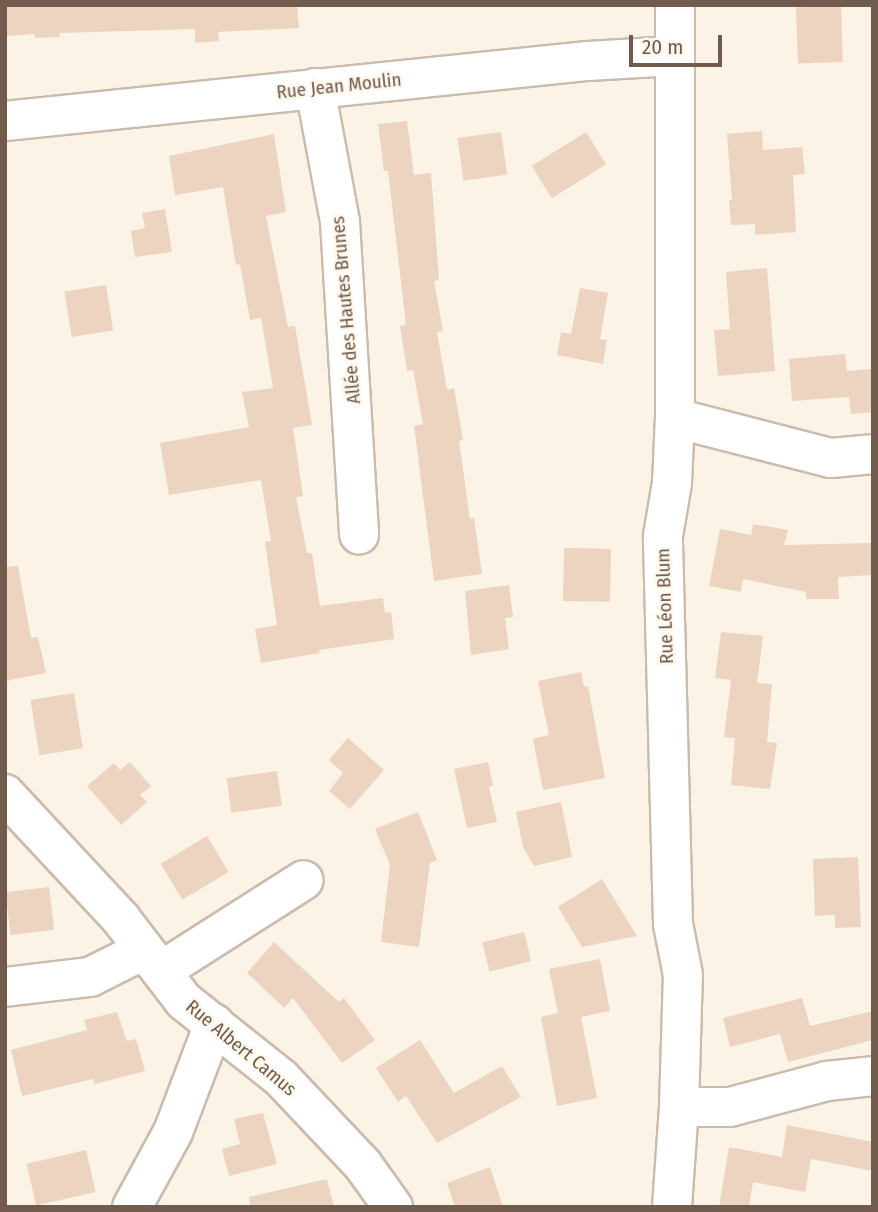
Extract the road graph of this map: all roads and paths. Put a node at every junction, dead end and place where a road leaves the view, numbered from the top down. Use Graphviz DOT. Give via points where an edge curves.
graph roads {
  1 [pos="675,5"];
  2 [pos="674,56"];
  3 [pos="315,88"];
  4 [pos="5,121"];
  5 [pos="675,418"];
  6 [pos="873,454"];
  7 [pos="359,534"];
  8 [pos="5,794"];
  9 [pos="304,880"];
  10 [pos="153,960"];
  11 [pos="5,987"];
  12 [pos="214,1024"];
  13 [pos="873,1076"];
  14 [pos="679,1107"];
  15 [pos="132,1207"];
  16 [pos="393,1207"];
  17 [pos="672,1207"];
  1 -- 2 [label="street, Rue Léon Blum"];
  2 -- 3 [label="street, Rue Jean Moulin"];
  2 -- 5 [label="street, Rue Léon Blum"];
  3 -- 4 [label="street, Rue Jean Moulin"];
  3 -- 7 [label="street, Allée des Hautes Brunes" via="340,222"];
  5 -- 6 [label="street" via="831,458"];
  5 -- 14 [label="street, Rue Léon Blum" via="672,483 663,536 673,924 683,975"];
  8 -- 10 [label="street, Rue Albert Camus"];
  9 -- 10 [label="street"];
  10 -- 11 [label="street" via="90,976"];
  10 -- 12 [label="street, Rue Albert Camus" via="184,1001"];
  12 -- 15 [label="street" via="173,1132"];
  12 -- 16 [label="street, Rue Albert Camus" via="281,1078 363,1166"];
  13 -- 14 [label="street" via="827,1081 730,1107"];
  14 -- 17 [label="street, Rue Léon Blum"];
}
